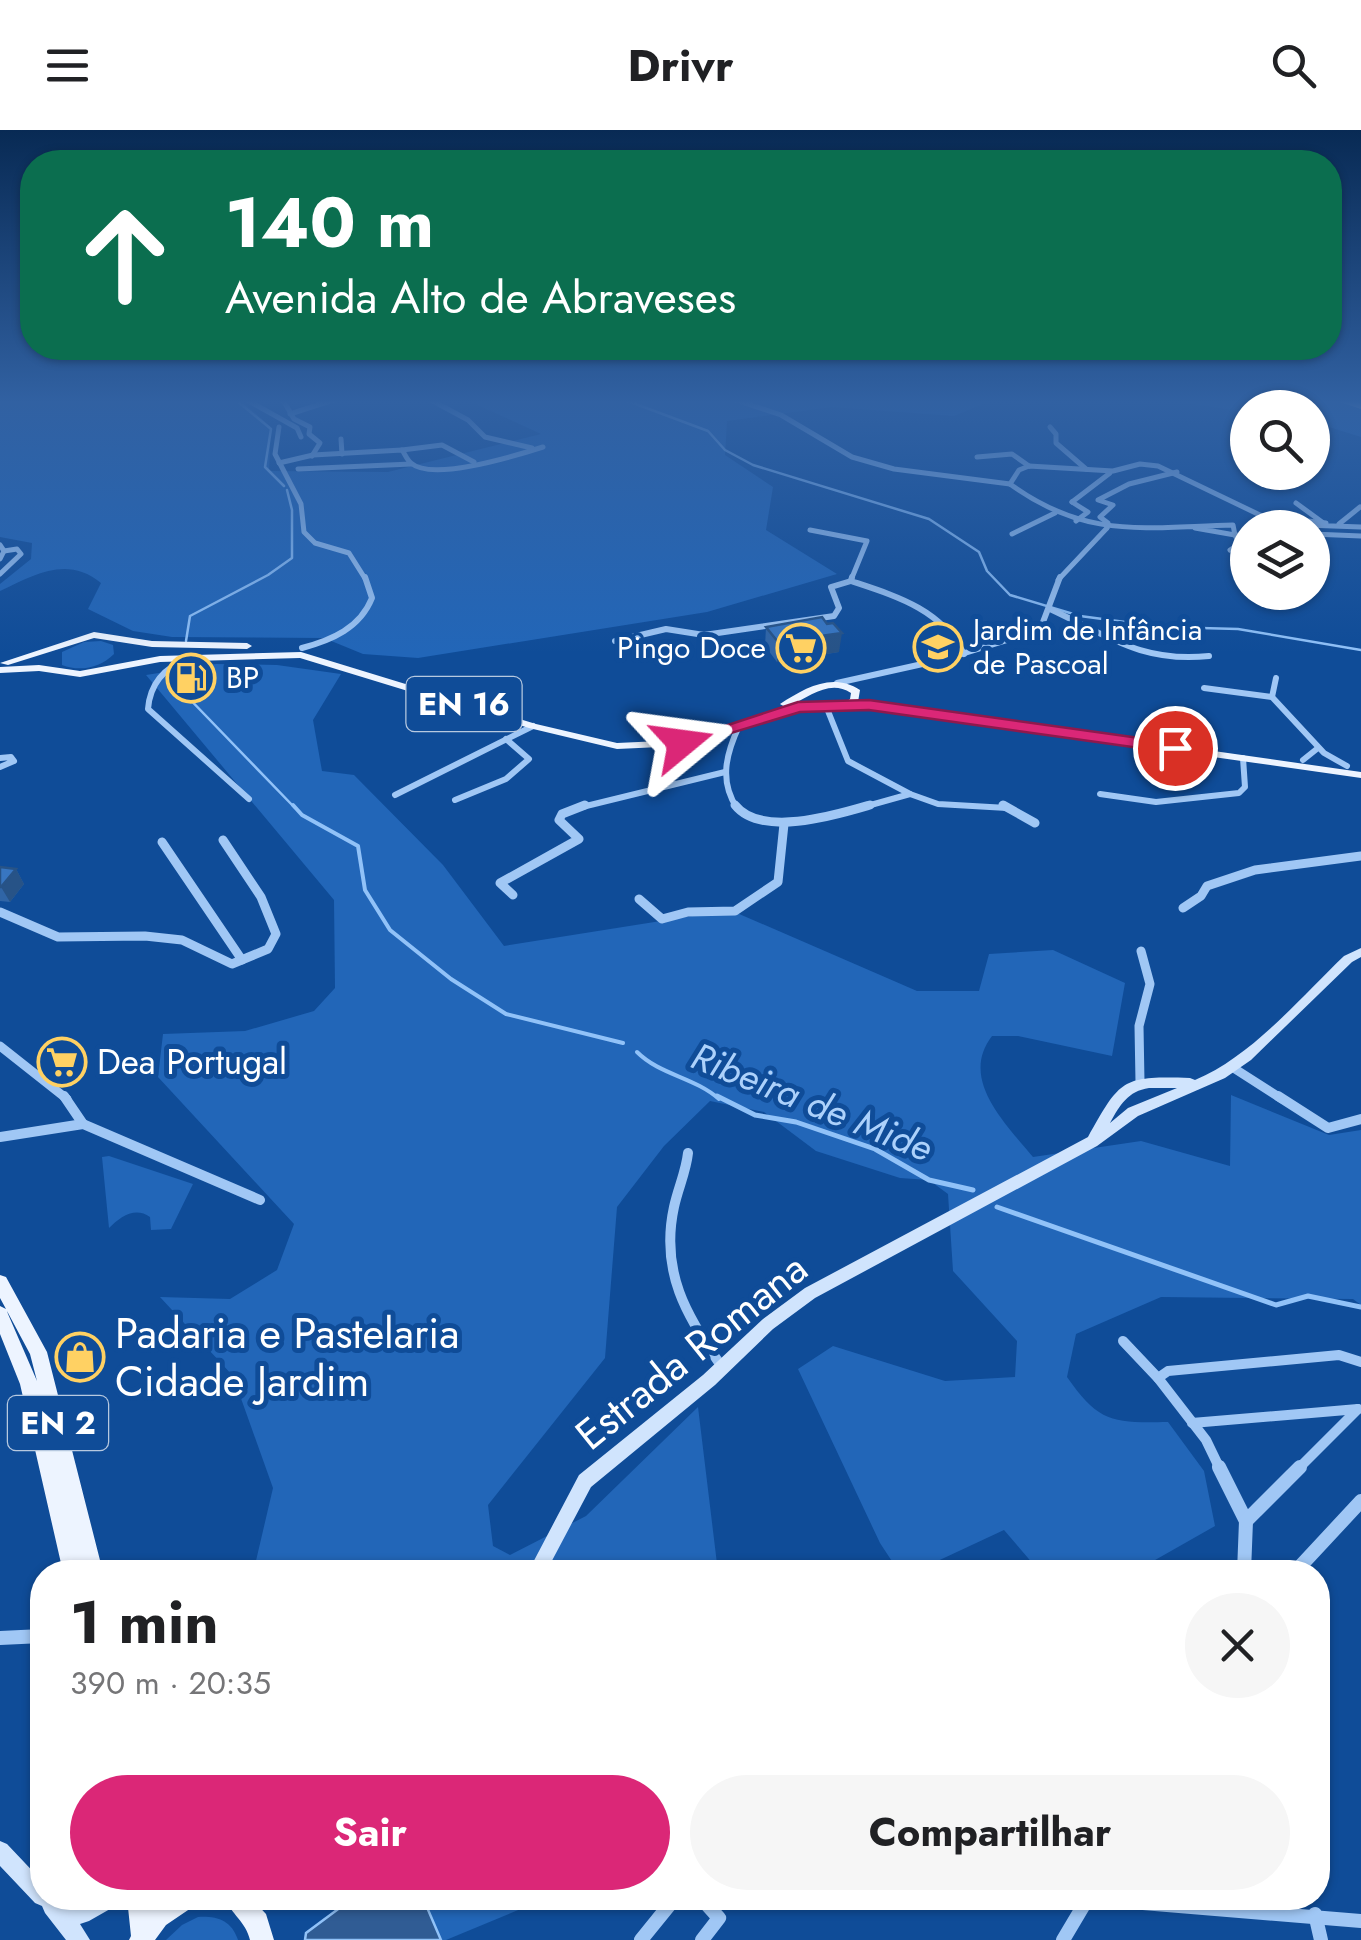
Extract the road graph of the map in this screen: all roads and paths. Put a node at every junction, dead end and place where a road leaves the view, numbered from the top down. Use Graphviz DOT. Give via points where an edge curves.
graph roads {
  1 [pos="291,484"];
  2 [pos="1012,484"];
  3 [pos="1013,484"];
  4 [pos="1095,484"];
  5 [pos="1129,484"];
  6 [pos="1195,484"];
  7 [pos="1029,490"];
  8 [pos="1296,503"];
  9 [pos="1360,507"];
  10 [pos="1249,510"];
  11 [pos="1306,510"];
  12 [pos="1055,513"];
  13 [pos="1076,521"];
  14 [pos="1330,523"];
  15 [pos="1339,524"];
  16 [pos="1230,526"];
  17 [pos="1106,528"];
  18 [pos="1196,528"];
  19 [pos="1360,529"];
  20 [pos="810,530"];
  21 [pos="1330,532"];
  22 [pos="1012,534"];
  23 [pos="1230,536"];
  24 [pos="2,548"];
  25 [pos="0,558"];
  26 [pos="0,574"];
  27 [pos="851,580"];
  28 [pos="1050,608"];
  29 [pos="125,640"];
  30 [pos="615,641"];
  31 [pos="302,648"];
  32 [pos="53,650"];
  33 [pos="964,654"];
  34 [pos="1209,656"];
  35 [pos="190,658"];
  36 [pos="130,663"];
  37 [pos="0,667"];
  38 [pos="53,669"];
  39 [pos="102,669"];
  40 [pos="162,671"];
  41 [pos="877,676"];
  42 [pos="1276,678"];
  43 [pos="836,683"];
  44 [pos="1204,688"];
  45 [pos="814,689"];
  46 [pos="854,690"];
  47 [pos="1272,697"];
  48 [pos="833,706"];
  49 [pos="833,721"];
  50 [pos="533,726"];
  51 [pos="740,726"];
  52 [pos="710,735"];
  53 [pos="506,740"];
  54 [pos="731,743"];
  55 [pos="1318,748"];
  56 [pos="0,758"];
  57 [pos="1243,758"];
  58 [pos="1303,760"];
  59 [pos="1346,766"];
  60 [pos="0,767"];
  61 [pos="1361,771"];
  62 [pos="725,772"];
  63 [pos="910,794"];
  64 [pos="1100,794"];
  65 [pos="395,795"];
  66 [pos="249,799"];
  67 [pos="455,800"];
  68 [pos="1035,823"];
  69 [pos="784,824"];
  70 [pos="222,840"];
  71 [pos="162,842"];
  72 [pos="1361,856"];
  73 [pos="513,895"];
  74 [pos="639,898"];
  75 [pos="1183,908"];
  76 [pos="0,912"];
  77 [pos="1141,951"];
  78 [pos="1361,952"];
  79 [pos="242,960"];
  80 [pos="0,1046"];
  81 [pos="1232,1067"];
  82 [pos="1140,1082"];
  83 [pos="1198,1084"];
  84 [pos="1361,1119"];
  85 [pos="83,1124"];
  86 [pos="0,1136"];
  87 [pos="1091,1142"];
  88 [pos="688,1152"];
  89 [pos="260,1200"];
  90 [pos="0,1282"];
  91 [pos="0,1314"];
  92 [pos="1123,1341"];
  93 [pos="1361,1362"];
  94 [pos="722,1367"];
  95 [pos="1158,1378"];
  96 [pos="1192,1422"];
  97 [pos="1361,1501"];
  98 [pos="1246,1521"];
  99 [pos="70,1560"];
  100 [pos="90,1560"];
  101 [pos="543,1560"];
  102 [pos="1244,1560"];
  103 [pos="1306,1560"];
  104 [pos="30,1637"];
  105 [pos="0,1638"];
  106 [pos="0,1851"];
  107 [pos="30,1883"];
  108 [pos="55,1910"];
  109 [pos="139,1910"];
  110 [pos="168,1910"];
  111 [pos="247,1910"];
  112 [pos="665,1910"];
  113 [pos="711,1910"];
  114 [pos="1081,1910"];
  115 [pos="1252,1910"];
  116 [pos="1315,1914"];
  117 [pos="1361,1920"];
  118 [pos="82,1938"];
  119 [pos="142,1938"];
  120 [pos="262,1940"];
  121 [pos="641,1940"];
  122 [pos="702,1940"];
  123 [pos="1063,1940"];
  124 [pos="1322,1940"];
  1 -- 31 [label="street" via="304,532 348,554 372,598 330,644"];
  2 -- 12 [label="street"];
  3 -- 7 [label="street"];
  4 -- 13 [label="street" via="1072,502 1088,512"];
  5 -- 17 [label="street" via="1098,500 1113,505 1100,517"];
  6 -- 10 [label="street"];
  8 -- 11 [label="street"];
  9 -- 15 [label="street"];
  12 -- 13 [label="street"];
  12 -- 22 [label="street"];
  13 -- 17 [label="street"];
  14 -- 15 [label="street"];
  15 -- 19 [label="street"];
  16 -- 18 [label="street"];
  17 -- 18 [label="street"];
  17 -- 28 [label="street" via="1059,578"];
  18 -- 23 [label="street"];
  19 -- 21 [label="street"];
  20 -- 27 [label="street" via="868,541"];
  24 -- 25 [label="street"];
  24 -- 26 [label="street" via="22,554"];
  27 -- 30 [label="street" via="831,586 839,608 834,616 704,635 666,628"];
  27 -- 33 [label="street" via="945,621"];
  28 -- 33 [label="street" via="1029,637"];
  28 -- 34 [label="street" via="1151,658"];
  29 -- 31 [label="main road, EN 16"];
  29 -- 32 [label="main road, EN 16" via="82,637"];
  29 -- 39 [label="main road" via="126,651"];
  31 -- 45 [label="main road, EN 16" via="619,738 708,728"];
  32 -- 37 [label="main road, EN 16"];
  32 -- 38 [label="main road"];
  33 -- 41 [label="street"];
  35 -- 36 [label="main road, EN 16"];
  35 -- 40 [label="street"];
  35 -- 50 [label="main road, EN 16" via="277,653 326,660"];
  36 -- 39 [label="main road, EN 16"];
  36 -- 40 [label="street"];
  37 -- 38 [label="main road, EN 16"];
  38 -- 39 [label="main road, EN 16"];
  40 -- 66 [label="street" via="148,709"];
  41 -- 43 [label="street"];
  41 -- 46 [label="street"];
  42 -- 47 [label="street"];
  43 -- 45 [label="main road, EN 16"];
  43 -- 46 [label="main road, EN 16"];
  44 -- 47 [label="street"];
  45 -- 48 [label="main road" via="814,700"];
  46 -- 48 [label="main road" via="856,700"];
  46 -- 58 [label="main road, EN 16"];
  47 -- 55 [label="street"];
  48 -- 49 [label="street"];
  48 -- 51 [label="main road, EN 16" via="798,707"];
  48 -- 57 [label="main road, EN 16" via="880,706"];
  49 -- 63 [label="street" via="848,761"];
  50 -- 52 [label="main road, EN 16" via="617,746"];
  50 -- 53 [label="street"];
  51 -- 52 [label="main road, EN 16"];
  51 -- 54 [label="street"];
  52 -- 54 [label="street"];
  53 -- 65 [label="street"];
  53 -- 67 [label="street" via="529,759 506,778"];
  54 -- 62 [label="street"];
  55 -- 58 [label="street"];
  55 -- 59 [label="street"];
  56 -- 60 [label="street" via="14,760"];
  57 -- 61 [label="main road, EN 16"];
  57 -- 64 [label="street" via="1245,788 1239,793 1156,802"];
  58 -- 59 [label="main road, EN 16"];
  59 -- 61 [label="main road, EN 16"];
  62 -- 69 [label="street" via="734,808 753,820"];
  62 -- 73 [label="street" via="562,814 559,820 580,839 500,883"];
  63 -- 68 [label="street" via="938,804 1002,805"];
  63 -- 69 [label="street"];
  69 -- 74 [label="street" via="778,882 738,909 686,910 662,919"];
  70 -- 79 [label="street" via="261,897 276,934 268,949"];
  71 -- 79 [label="street"];
  72 -- 75 [label="street" via="1236,875 1207,886"];
  76 -- 79 [label="street" via="53,936 164,934 232,964"];
  77 -- 82 [label="street" via="1150,984 1139,1026"];
  78 -- 81 [label="street, Estrada Romana"];
  80 -- 85 [label="street" via="70,1100"];
  81 -- 83 [label="street, Estrada Romana"];
  81 -- 84 [label="street" via="1328,1128"];
  82 -- 83 [label="street, Estrada Romana"];
  82 -- 87 [label="street" via="1120,1093"];
  83 -- 87 [label="street, Estrada Romana" via="1133,1112"];
  85 -- 86 [label="street"];
  85 -- 89 [label="street"];
  87 -- 94 [label="street, Estrada Romana" via="810,1293"];
  88 -- 94 [label="street" via="673,1214 670,1268 680,1307"];
  90 -- 100 [label="main road, EN 2" via="38,1352"];
  91 -- 99 [label="main road, EN 2" via="29,1384"];
  92 -- 95 [label="street"];
  93 -- 95 [label="street" via="1339,1355 1168,1371"];
  94 -- 101 [label="street, Estrada Romana" via="585,1481"];
  95 -- 96 [label="street"];
  96 -- 98 [label="street"];
  96 -- 98 [label="street" via="1358,1409"];
  97 -- 103 [label="street"];
  98 -- 102 [label="street"];
  104 -- 105 [label="street"];
  106 -- 107 [label="street"];
  108 -- 118 [label="street"];
  109 -- 119 [label="main road"];
  110 -- 119 [label="main road"];
  111 -- 120 [label="main road"];
  112 -- 121 [label="street"];
  113 -- 122 [label="street" via="718,1918"];
  114 -- 123 [label="street"];
  115 -- 116 [label="street"];
  116 -- 117 [label="street"];
  116 -- 124 [label="street"];
}
